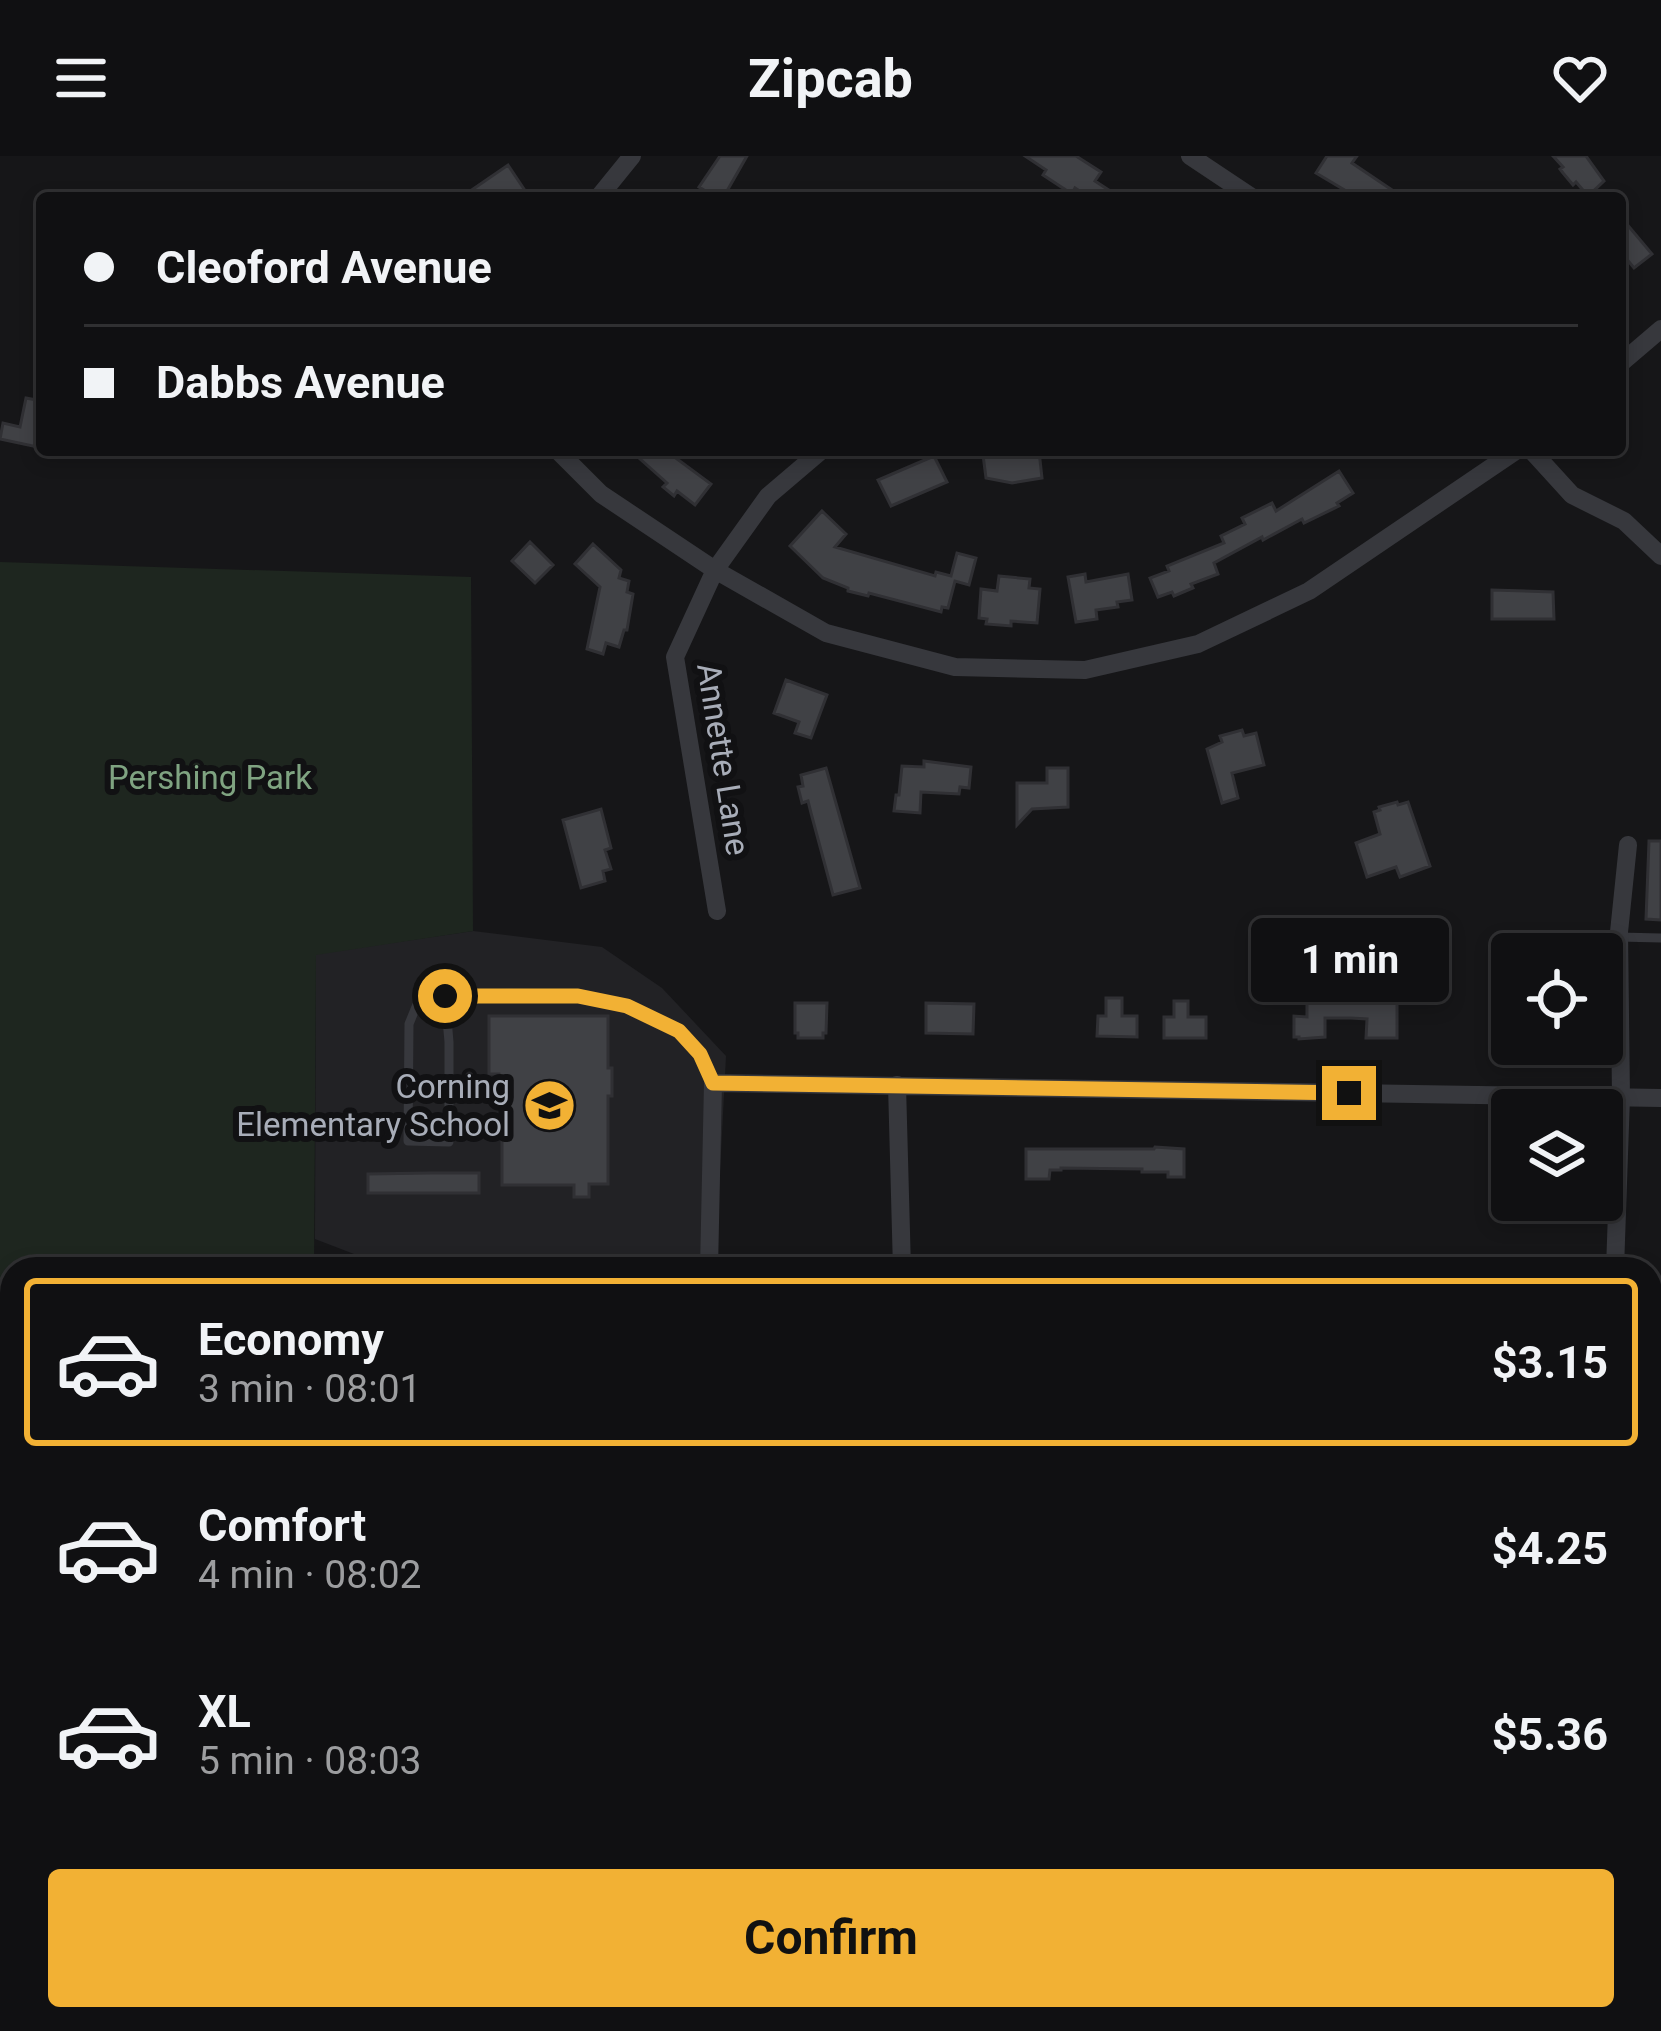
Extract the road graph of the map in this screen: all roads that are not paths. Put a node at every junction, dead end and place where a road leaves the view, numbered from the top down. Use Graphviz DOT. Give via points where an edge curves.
graph roads {
  1 [pos="632,156"];
  2 [pos="1190,156"];
  3 [pos="603,192"];
  4 [pos="1244,192"];
  5 [pos="1661,329"];
  6 [pos="1626,359"];
  7 [pos="563,456"];
  8 [pos="815,456"];
  9 [pos="1508,456"];
  10 [pos="1536,456"];
  11 [pos="1661,556"];
  12 [pos="715,570"];
  13 [pos="1628,844"];
  14 [pos="717,911"];
  15 [pos="1619,933"];
  16 [pos="1623,937"];
  17 [pos="1661,938"];
  18 [pos="445,996"];
  19 [pos="713,1083"];
  20 [pos="897,1085"];
  21 [pos="1491,1095"];
  22 [pos="1623,1097"];
  23 [pos="1661,1098"];
  24 [pos="1617,1221"];
  25 [pos="709,1257"];
  26 [pos="902,1257"];
  27 [pos="1615,1257"];
  1 -- 3 [label="street"];
  2 -- 4 [label="street"];
  5 -- 6 [label="street"];
  7 -- 12 [label="street" via="601,494"];
  8 -- 12 [label="street, Annette Lane" via="767,496"];
  9 -- 12 [label="street" via="1309,591 1198,644 1084,670 955,667 826,633"];
  10 -- 11 [label="street" via="1572,495 1624,521"];
  12 -- 14 [label="street, Annette Lane" via="675,657"];
  13 -- 15 [label="street"];
  16 -- 17 [label="lane"];
  18 -- 18 [label="lane" via="420,997 409,1024 408,1141 449,1142"];
  18 -- 19 [label="lane" via="578,996 627,1006 679,1031"];
  19 -- 20 [label="street"];
  19 -- 25 [label="street"];
  20 -- 21 [label="street"];
  20 -- 26 [label="street"];
  22 -- 23 [label="street"];
  24 -- 27 [label="street"];
}
